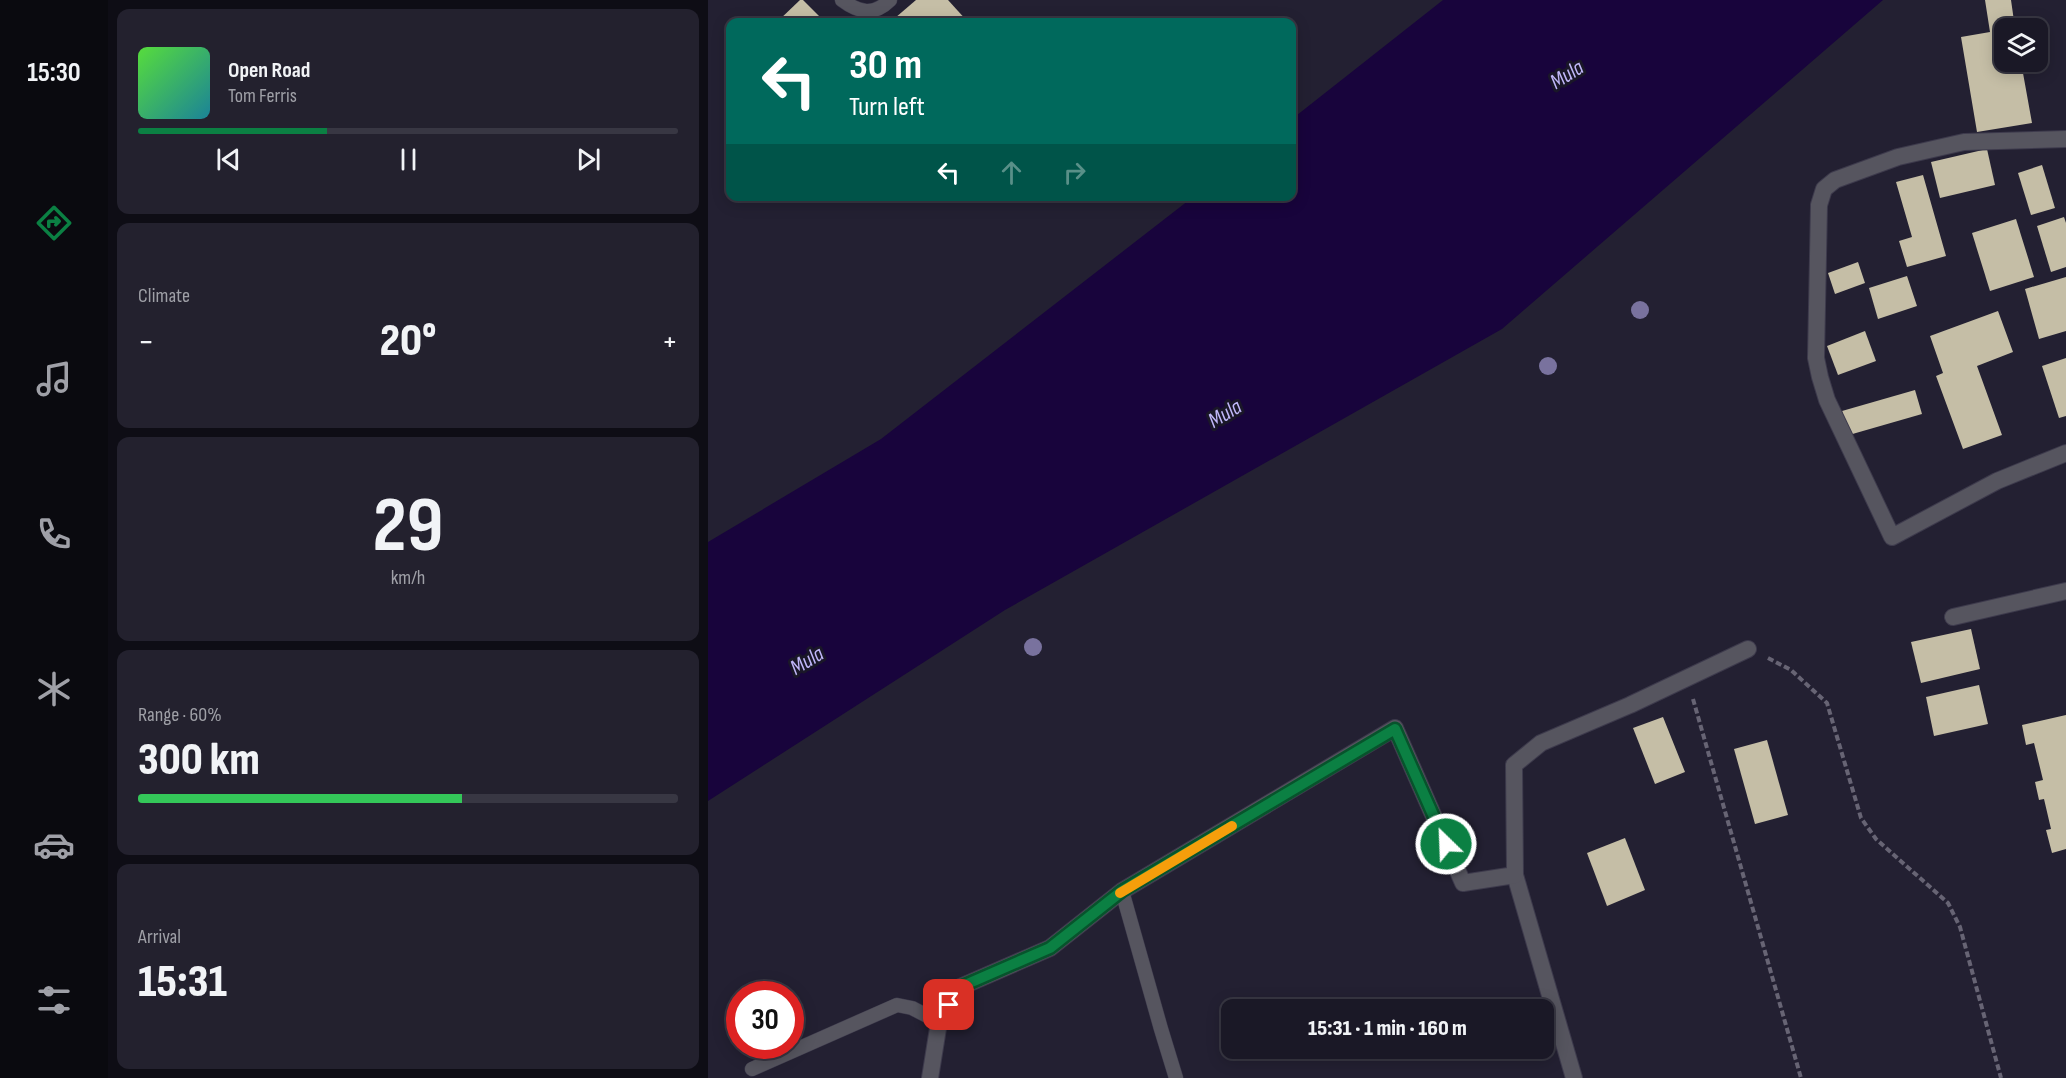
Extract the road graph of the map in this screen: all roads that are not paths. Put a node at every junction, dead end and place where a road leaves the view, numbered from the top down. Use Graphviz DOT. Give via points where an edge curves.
graph roads {
  1 [pos="842,0"];
  2 [pos="890,0"];
  3 [pos="2066,138"];
  4 [pos="2066,453"];
  5 [pos="2066,591"];
  6 [pos="1953,617"];
  7 [pos="1748,649"];
  8 [pos="1515,875"];
  9 [pos="1122,891"];
  10 [pos="939,1022"];
  11 [pos="752,1069"];
  12 [pos="930,1078"];
  13 [pos="1176,1078"];
  14 [pos="1574,1078"];
  1 -- 2 [label="lane" via="868,12"];
  3 -- 4 [label="street" via="1964,141 1898,157 1835,180 1824,189 1819,206 1816,358 1827,400 1892,537 1997,481"];
  5 -- 6 [label="street"];
  7 -- 8 [label="street" via="1541,743 1514,765"];
  8 -- 9 [label="street" via="1463,883 1395,729"];
  8 -- 14 [label="street"];
  9 -- 10 [label="street" via="1050,948 958,988"];
  9 -- 13 [label="lane"];
  10 -- 11 [label="lane" via="897,1005"];
  10 -- 12 [label="street"];
}
